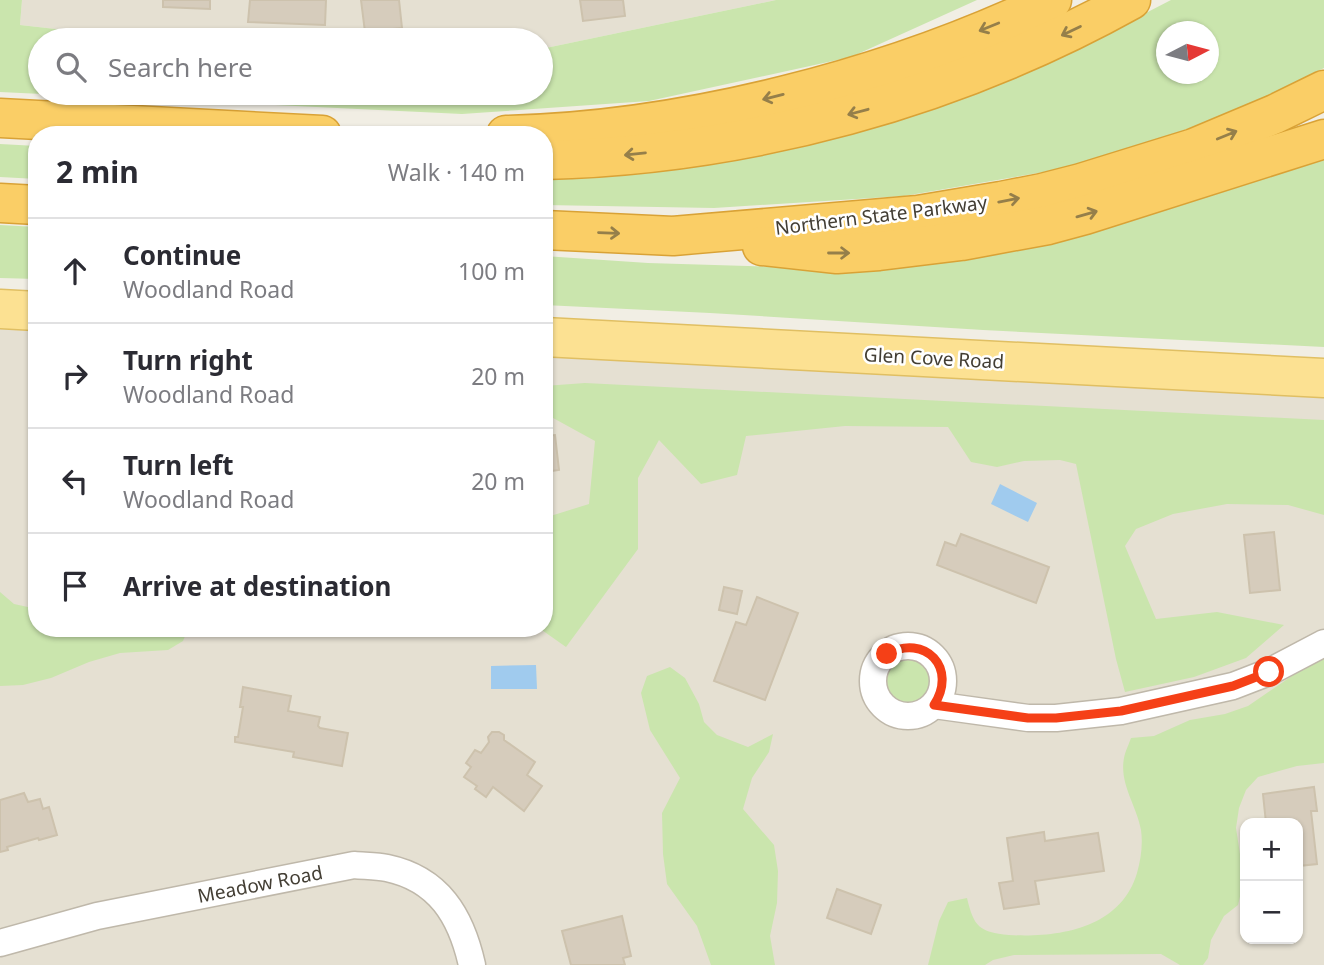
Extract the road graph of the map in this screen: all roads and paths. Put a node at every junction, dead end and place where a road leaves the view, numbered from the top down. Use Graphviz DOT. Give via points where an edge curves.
graph roads {
  1 [pos="1052,0"];
  2 [pos="1132,0"];
  3 [pos="1324,90"];
  4 [pos="0,118"];
  5 [pos="141,126"];
  6 [pos="553,132"];
  7 [pos="1324,139"];
  8 [pos="553,159"];
  9 [pos="0,204"];
  10 [pos="28,205"];
  11 [pos="553,230"];
  12 [pos="673,236"];
  13 [pos="0,309"];
  14 [pos="28,311"];
  15 [pos="553,337"];
  16 [pos="1324,379"];
  17 [pos="1324,643"];
  18 [pos="934,705"];
  19 [pos="0,943"];
  20 [pos="472,965"];
  1 -- 6 [label="highway, one-way" via="917,55 839,80 696,114"];
  2 -- 8 [label="highway, one-way" via="1069,33 930,90 832,119 696,147"];
  12 -- 3 [label="highway, Northern State Parkway, one-way" via="918,215 1042,193 1194,148"];
  4 -- 5 [label="highway"];
  12 -- 7 [label="highway, one-way" via="837,254 961,241 1085,215"];
  9 -- 10 [label="highway"];
  11 -- 12 [label="highway, Northern State Parkway, one-way"];
  13 -- 14 [label="main road"];
  15 -- 16 [label="main road, Glen Cove Road"];
  17 -- 18 [label="street" via="1233,686 1121,711 1028,718"];
  19 -- 20 [label="street, Meadow Road" via="97,916 354,865 385,867 426,883 447,903 461,926"];
}
